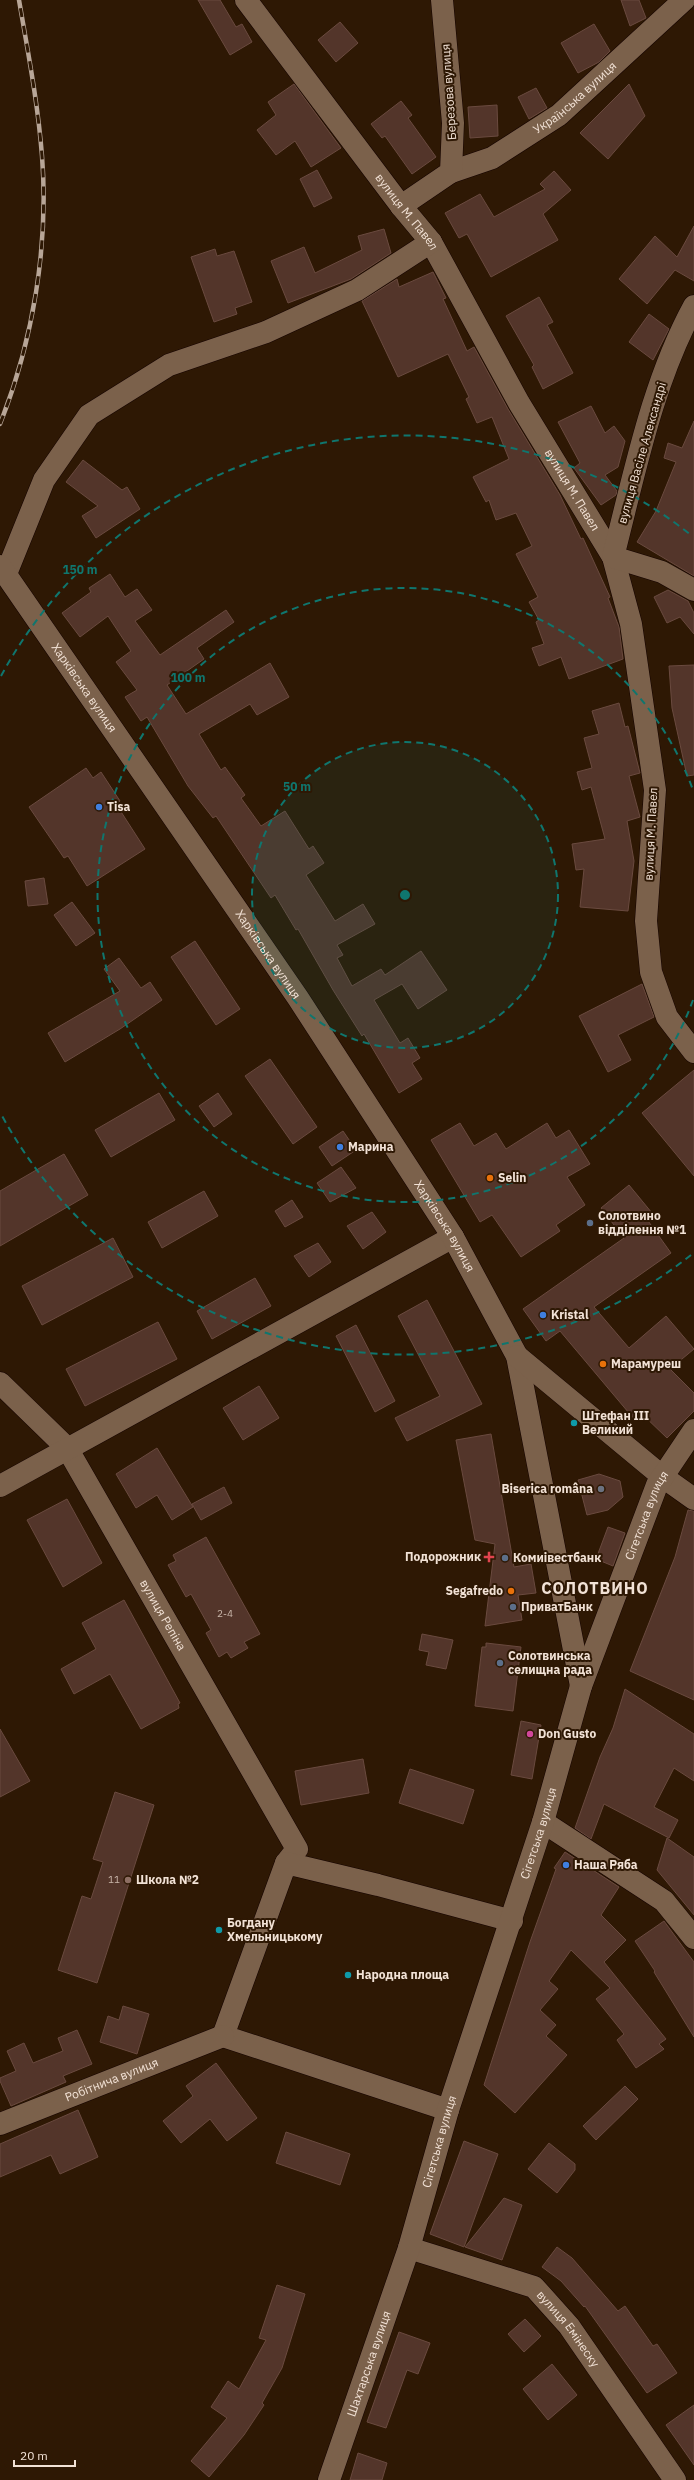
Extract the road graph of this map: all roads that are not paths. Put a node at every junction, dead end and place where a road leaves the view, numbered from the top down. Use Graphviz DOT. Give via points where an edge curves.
graph roads {
  1 [pos="246,0"];
  2 [pos="442,0"];
  3 [pos="684,0"];
  4 [pos="451,172"];
  5 [pos="402,206"];
  6 [pos="432,242"];
  7 [pos="694,306"];
  8 [pos="613,557"];
  9 [pos="3,570"];
  10 [pos="694,590"];
  11 [pos="694,1052"];
  12 [pos="453,1237"];
  13 [pos="517,1356"];
  14 [pos="0,1383"];
  15 [pos="694,1430"];
  16 [pos="67,1448"];
  17 [pos="663,1477"];
  18 [pos="0,1486"];
  19 [pos="694,1499"];
  20 [pos="581,1686"];
  21 [pos="543,1822"];
  22 [pos="286,1863"];
  23 [pos="512,1921"];
  24 [pos="694,1938"];
  25 [pos="223,2036"];
  26 [pos="448,2110"];
  27 [pos="0,2124"];
  28 [pos="409,2248"];
  29 [pos="329,2480"];
  30 [pos="675,2480"];
  1 -- 5 [label="street, вулиця М. Павел"];
  2 -- 4 [label="street, Березова вулиця" via="453,123"];
  3 -- 4 [label="street, Українська вулиця" via="659,26 559,115 492,158"];
  4 -- 5 [label="street"];
  5 -- 6 [label="street, вулиця М. Павел"];
  6 -- 8 [label="street, вулиця М. Павел" via="519,403"];
  6 -- 9 [label="street" via="357,290 266,332 169,365 89,415 44,480"];
  7 -- 8 [label="street, вулиця Васіле Александрі" via="656,395"];
  8 -- 10 [label="street" via="662,572"];
  8 -- 11 [label="street, вулиця М. Павел" via="632,624 655,790 646,921 651,972 667,1017"];
  9 -- 12 [label="street, Харківська вулиця" via="298,998"];
  12 -- 13 [label="street, Харківська вулиця"];
  12 -- 16 [label="street"];
  13 -- 17 [label="street, Харківська вулиця"];
  13 -- 20 [label="street, Харківська вулиця"];
  14 -- 16 [label="street, вулиця Репіна"];
  15 -- 17 [label="street, Сігетська вулиця"];
  16 -- 18 [label="street"];
  16 -- 22 [label="street, вулиця Репіна" via="297,1849"];
  17 -- 19 [label="street, Харківська вулиця"];
  17 -- 20 [label="street, Сігетська вулиця" via="657,1485"];
  20 -- 21 [label="street, Сігетська вулиця"];
  21 -- 23 [label="street, Сігетська вулиця"];
  21 -- 24 [label="street" via="664,1901"];
  22 -- 23 [label="street" via="378,1884"];
  22 -- 25 [label="street"];
  23 -- 26 [label="street, Сігетська вулиця"];
  25 -- 26 [label="street"];
  25 -- 27 [label="street, Робітнича вулиця"];
  26 -- 28 [label="street, Сігетська вулиця"];
  28 -- 29 [label="street, Шахтарська вулиця"];
  28 -- 30 [label="street, вулиця Емінеску" via="534,2287 569,2326"];
}
